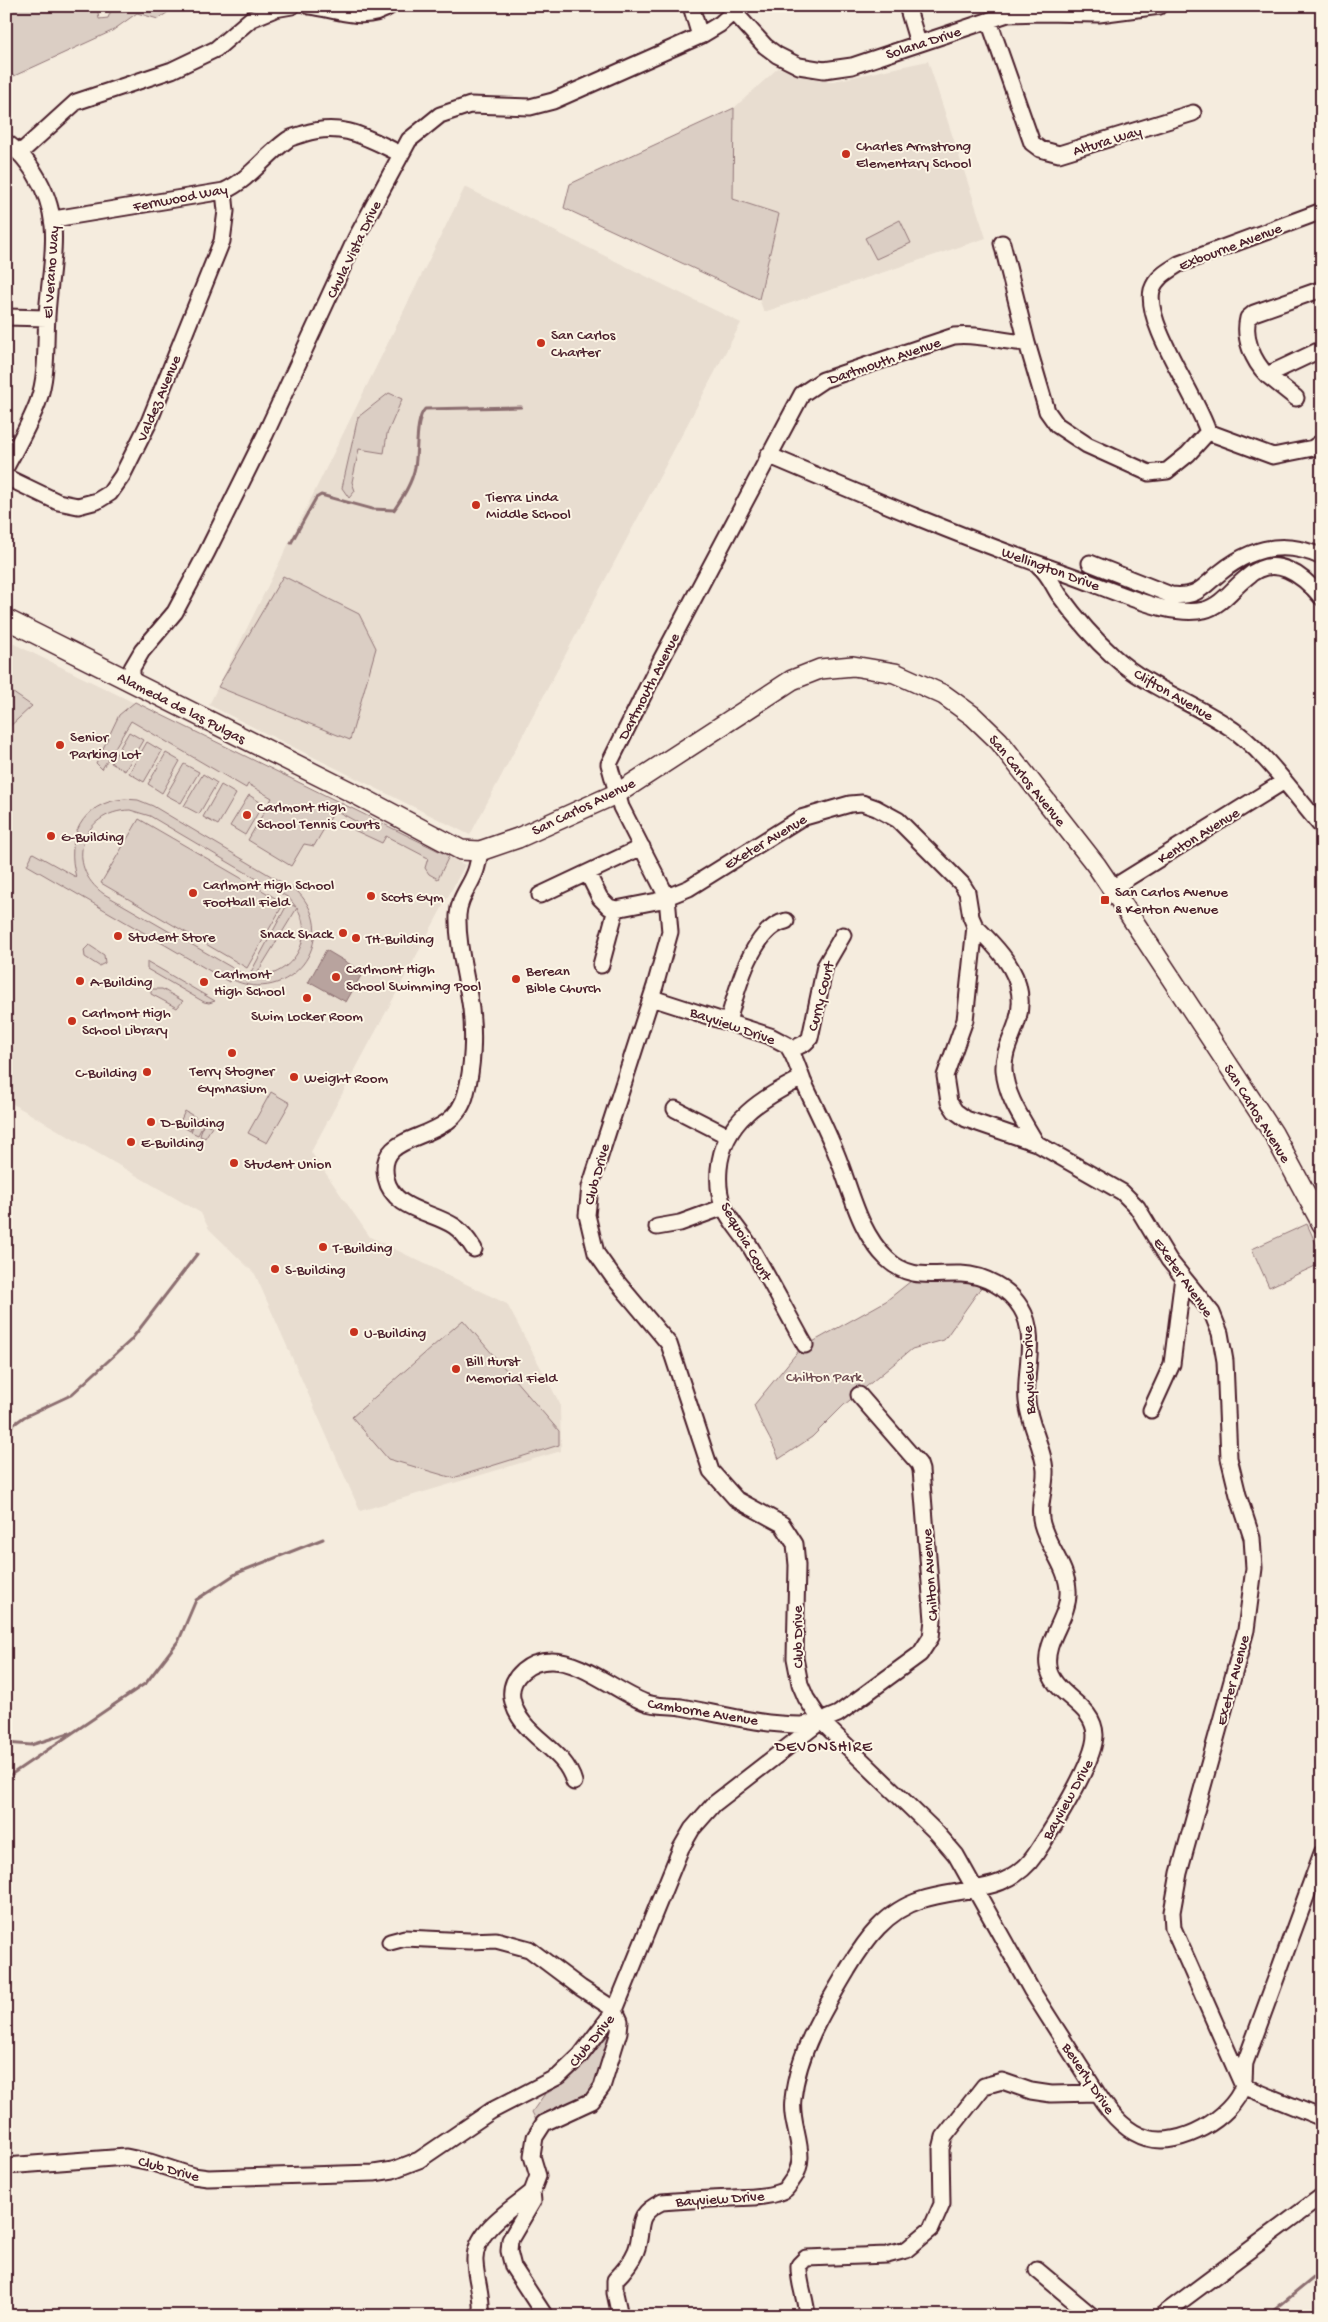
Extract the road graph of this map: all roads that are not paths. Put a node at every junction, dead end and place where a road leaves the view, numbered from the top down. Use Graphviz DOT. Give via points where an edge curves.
graph roads {
  1 [pos="292,6"];
  2 [pos="310,6"];
  3 [pos="390,6"];
  4 [pos="691,6"];
  5 [pos="907,6"];
  6 [pos="1160,6"];
  7 [pos="737,10"];
  8 [pos="1007,10"];
  9 [pos="989,21"];
  10 [pos="700,36"];
  11 [pos="918,43"];
  12 [pos="1192,114"];
  13 [pos="6,142"];
  14 [pos="21,152"];
  15 [pos="401,154"];
  16 [pos="224,191"];
  17 [pos="1322,211"];
  18 [pos="54,219"];
  19 [pos="1002,243"];
  20 [pos="1322,289"];
  21 [pos="6,316"];
  22 [pos="47,318"];
  23 [pos="1027,342"];
  24 [pos="1322,349"];
  25 [pos="1267,375"];
  26 [pos="1296,398"];
  27 [pos="1208,432"];
  28 [pos="1322,442"];
  29 [pos="768,455"];
  30 [pos="6,467"];
  31 [pos="6,477"];
  32 [pos="1248,555"];
  33 [pos="1322,557"];
  34 [pos="1028,561"];
  35 [pos="1090,563"];
  36 [pos="1255,572"];
  37 [pos="1322,598"];
  38 [pos="6,619"];
  39 [pos="132,682"];
  40 [pos="1283,782"];
  41 [pos="618,793"];
  42 [pos="357,795"];
  43 [pos="1322,827"];
  44 [pos="642,847"];
  45 [pos="480,851"];
  46 [pos="588,874"];
  47 [pos="1112,888"];
  48 [pos="540,895"];
  49 [pos="667,897"];
  50 [pos="616,909"];
  51 [pos="786,921"];
  52 [pos="975,926"];
  53 [pos="843,935"];
  54 [pos="601,965"];
  55 [pos="652,998"];
  56 [pos="728,1022"];
  57 [pos="791,1050"];
  58 [pos="802,1078"];
  59 [pos="675,1109"];
  60 [pos="728,1136"];
  61 [pos="1036,1143"];
  62 [pos="724,1207"];
  63 [pos="1322,1224"];
  64 [pos="657,1227"];
  65 [pos="474,1249"];
  66 [pos="1182,1277"];
  67 [pos="805,1346"];
  68 [pos="859,1395"];
  69 [pos="1151,1410"];
  70 [pos="821,1721"];
  71 [pos="574,1782"];
  72 [pos="1322,1853"];
  73 [pos="978,1890"];
  74 [pos="390,1942"];
  75 [pos="615,2010"];
  76 [pos="1243,2086"];
  77 [pos="1097,2093"];
  78 [pos="1320,2113"];
  79 [pos="6,2166"];
  80 [pos="532,2192"];
  81 [pos="1322,2196"];
  82 [pos="1037,2270"];
  83 [pos="481,2316"];
  84 [pos="545,2316"];
  85 [pos="620,2316"];
  86 [pos="807,2316"];
  87 [pos="1092,2316"];
  88 [pos="1161,2316"];
  1 -- 14 [label="street" via="275,8 252,18 216,49 172,70 76,102"];
  2 -- 3 [label="street" via="358,16 382,12"];
  4 -- 10 [label="street"];
  5 -- 11 [label="street"];
  6 -- 8 [label="street, Solana Drive" via="1099,14"];
  7 -- 10 [label="street, Chula Vista Drive"];
  7 -- 11 [label="street, Solana Drive" via="764,46 776,55 812,68 852,66"];
  8 -- 9 [label="street, Solana Drive"];
  9 -- 11 [label="street, Solana Drive"];
  9 -- 12 [label="street, Altura Way" via="1032,142 1040,149 1059,154"];
  10 -- 15 [label="street, Chula Vista Drive" via="553,101 530,107 470,105 440,115 409,140"];
  13 -- 14 [label="street"];
  14 -- 18 [label="street, El Verano Way" via="44,188"];
  15 -- 16 [label="street, Fernwood Way" via="355,132 331,128 313,130 287,139 240,184"];
  15 -- 39 [label="street, Chula Vista Drive" via="356,238 207,552 175,612 135,662"];
  16 -- 18 [label="street, Fernwood Way"];
  16 -- 31 [label="street, Valdez Avenue" via="226,211 222,240 149,422 110,493 97,501 78,506 58,502"];
  17 -- 27 [label="street, Exbourne Avenue" via="1179,264 1161,275 1152,289 1153,317"];
  18 -- 22 [label="street, El Verano Way"];
  19 -- 23 [label="street"];
  20 -- 25 [label="street" via="1248,318 1245,327 1250,347 1258,366"];
  21 -- 22 [label="street"];
  22 -- 30 [label="street, El Verano Way" via="45,375 40,394"];
  23 -- 27 [label="street" via="1046,411 1056,426 1087,445 1149,473 1167,472"];
  23 -- 29 [label="street, Dartmouth Avenue" via="1004,342 971,334 954,336 823,380 802,394"];
  24 -- 25 [label="street"];
  25 -- 26 [label="street"];
  27 -- 28 [label="street" via="1273,456 1313,448"];
  29 -- 34 [label="street, Wellington Drive"];
  29 -- 41 [label="street, Dartmouth Avenue" via="609,764"];
  32 -- 33 [label="street" via="1278,546 1307,550"];
  32 -- 35 [label="street" via="1231,564 1200,591 1184,596 1171,595"];
  32 -- 36 [label="street"];
  34 -- 36 [label="street, Wellington Drive" via="1163,608 1187,612 1205,610 1217,604"];
  34 -- 40 [label="street, Clifton Avenue" via="1047,572 1084,627 1114,657 1143,678 1230,727 1252,746"];
  36 -- 37 [label="street, Wellington Drive" via="1279,567 1295,571"];
  38 -- 39 [label="main road, Alameda de las Pulgas"];
  39 -- 42 [label="main road, Alameda de las Pulgas"];
  40 -- 43 [label="street, Clifton Avenue"];
  40 -- 47 [label="street, Kenton Avenue"];
  41 -- 44 [label="street, Club Drive" via="621,807"];
  41 -- 45 [label="main road, San Carlos Avenue" via="518,838"];
  41 -- 47 [label="main road, San Carlos Avenue" via="792,680 820,669 853,666 895,672 944,695 999,741"];
  42 -- 45 [label="main road, San Carlos Avenue" via="461,850"];
  44 -- 46 [label="street"];
  44 -- 49 [label="street, Club Drive"];
  45 -- 65 [label="street" via="476,870 461,899 458,913 472,1023 466,1094 459,1112 451,1120 396,1146 385,1167 394,1196 454,1226"];
  46 -- 48 [label="street"];
  46 -- 50 [label="street" via="603,902"];
  47 -- 63 [label="main road, San Carlos Avenue" via="1273,1133"];
  49 -- 50 [label="street, Exeter Avenue"];
  49 -- 52 [label="street, Exeter Avenue" via="689,888 801,818 836,807 862,804 898,820 962,884"];
  49 -- 55 [label="street, Club Drive" via="670,932"];
  50 -- 54 [label="street"];
  51 -- 56 [label="street" via="771,928 749,960"];
  52 -- 61 [label="street" via="1006,957 1018,985 1019,1015 1006,1052 1005,1077 1012,1099"];
  52 -- 61 [label="street, Exeter Avenue" via="965,1020 945,1076 949,1102 966,1119"];
  53 -- 57 [label="street, Curry Court" via="825,966 810,1038"];
  55 -- 56 [label="street, Bayview Drive"];
  55 -- 70 [label="street, Club Drive" via="590,1187 589,1233 599,1258 673,1352 704,1454 718,1482 736,1500 782,1524 792,1538 797,1550 797,1671 802,1692"];
  56 -- 57 [label="street, Bayview Drive" via="781,1041"];
  57 -- 58 [label="street, Bayview Drive"];
  58 -- 60 [label="street, Sequoia Court" via="755,1105"];
  58 -- 73 [label="street, Bayview Drive" via="836,1153 858,1214 883,1255 911,1274 965,1274 1001,1287 1022,1309 1029,1328 1027,1402 1045,1472 1041,1521 1066,1578 1068,1595 1049,1651 1048,1668 1052,1679 1090,1716 1095,1738 1085,1766 1031,1860 1012,1876"];
  59 -- 60 [label="street"];
  60 -- 62 [label="street, Sequoia Court" via="719,1171"];
  61 -- 66 [label="street, Exeter Avenue" via="1122,1192 1137,1207"];
  62 -- 64 [label="street" via="674,1225"];
  62 -- 67 [label="street, Sequoia Court" via="752,1249"];
  66 -- 69 [label="street" via="1172,1364"];
  66 -- 76 [label="street, Exeter Avenue" via="1212,1314 1220,1333 1225,1361 1230,1458 1252,1538 1254,1568 1246,1630 1179,1873 1172,1912 1173,1928"];
  68 -- 70 [label="street, Chilton Avenue" via="921,1470 933,1629 920,1654 838,1714"];
  70 -- 71 [label="street, Camborne Avenue" via="794,1725 654,1705 562,1661 541,1661 519,1675 514,1683 513,1700 522,1723 567,1766"];
  70 -- 73 [label="street, Beverly Drive" via="937,1833 956,1855"];
  70 -- 75 [label="street, Club Drive" via="714,1804 692,1829 683,1843"];
  72 -- 76 [label="street, Beverly Drive" via="1245,2063"];
  73 -- 77 [label="street, Beverly Drive" via="1032,1991"];
  73 -- 85 [label="street, Bayview Drive" via="958,1891 918,1901 890,1916 870,1935 832,1996 801,2059 792,2103 801,2156 798,2174 784,2191 777,2193 662,2202 648,2208 640,2225 637,2249 630,2264 615,2280"];
  74 -- 75 [label="street" via="405,1938 496,1940 529,1948"];
  75 -- 79 [label="street, Club Drive" via="580,2056 559,2076 491,2112 419,2160 393,2170 208,2178 126,2157"];
  75 -- 80 [label="street" via="620,2021 619,2032 602,2087 592,2101 544,2123 536,2137 532,2156 538,2176"];
  76 -- 77 [label="street, Beverly Drive" via="1234,2102 1212,2122 1182,2137 1159,2140 1147,2138 1122,2124"];
  76 -- 78 [label="street"];
  77 -- 86 [label="street" via="1051,2094 1002,2081 984,2086 944,2137 941,2148 942,2204 931,2230 906,2250 887,2255 806,2258 799,2265 798,2278"];
  80 -- 83 [label="street" via="488,2230 479,2243 475,2260"];
  80 -- 84 [label="street" via="532,2203 510,2240 509,2251 513,2267"];
  81 -- 88 [label="street"];
  82 -- 87 [label="street"];
}
